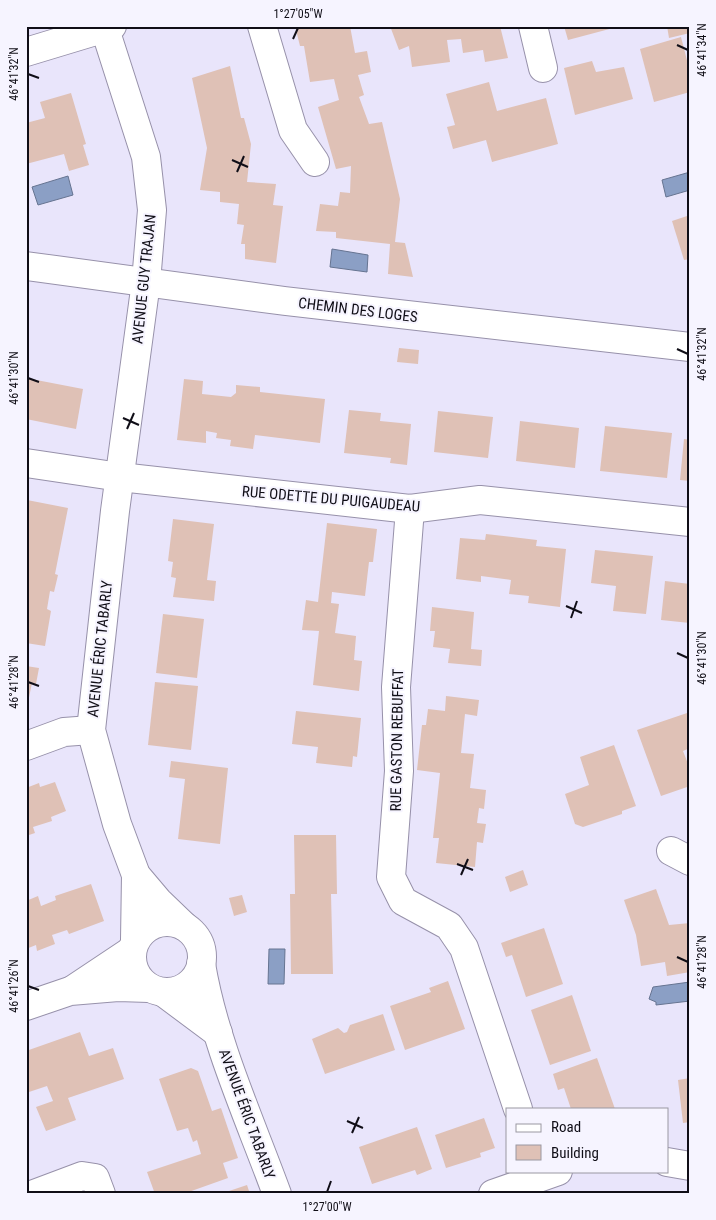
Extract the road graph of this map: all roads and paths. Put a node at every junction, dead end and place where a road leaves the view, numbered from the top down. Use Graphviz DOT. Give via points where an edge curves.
graph roads {
  1 [pos="262,26"];
  2 [pos="533,26"];
  3 [pos="107,27"];
  4 [pos="26,52"];
  5 [pos="543,68"];
  6 [pos="315,162"];
  7 [pos="26,266"];
  8 [pos="146,282"];
  9 [pos="690,347"];
  10 [pos="26,462"];
  11 [pos="120,478"];
  12 [pos="410,509"];
  13 [pos="690,522"];
  14 [pos="91,730"];
  15 [pos="26,746"];
  16 [pos="136,875"];
  17 [pos="184,926"];
  18 [pos="133,945"];
  19 [pos="201,964"];
  20 [pos="156,990"];
  21 [pos="70,991"];
  22 [pos="26,1006"];
  23 [pos="218,1033"];
  24 [pos="518,1108"];
  25 [pos="668,1162"];
  26 [pos="690,1166"];
  27 [pos="546,1173"];
  28 [pos="34,1194"];
  29 [pos="101,1194"];
  30 [pos="277,1194"];
  31 [pos="493,1194"];
  1 -- 6 [label="street" via="293,130"];
  2 -- 5 [label="street"];
  3 -- 4 [label="street"];
  3 -- 8 [label="street, AVENUE GUY TRAJAN" via="146,157 152,210"];
  7 -- 8 [label="street, CHEMIN DES LOGES"];
  8 -- 9 [label="street, CHEMIN DES LOGES"];
  8 -- 11 [label="street, AVENUE GUY TRAJAN"];
  10 -- 11 [label="street, RUE ODETTE DU PUIGAUDEAU"];
  11 -- 12 [label="street, RUE ODETTE DU PUIGAUDEAU"];
  11 -- 14 [label="street, AVENUE ÉRIC TABARLY"];
  12 -- 13 [label="street, RUE ODETTE DU PUIGAUDEAU" via="480,500"];
  12 -- 24 [label="street, RUE GASTON REBUFFAT" via="396,688 399,772 390,877 403,901 449,926 464,948"];
  14 -- 15 [label="street" via="64,732"];
  14 -- 16 [label="street, AVENUE ÉRIC TABARLY" via="117,824"];
  16 -- 17 [label="street, AVENUE ÉRIC TABARLY"];
  16 -- 18 [label="street, AVENUE ÉRIC TABARLY"];
  17 -- 18 [label="street" via="160,922 142,931"];
  17 -- 19 [label="street, AVENUE ÉRIC TABARLY" via="199,942"];
  18 -- 20 [label="street, AVENUE ÉRIC TABARLY" via="131,962 134,968 141,981"];
  18 -- 21 [label="street"];
  19 -- 20 [label="street" via="191,983 171,992"];
  19 -- 23 [label="street, AVENUE ÉRIC TABARLY"];
  20 -- 21 [label="street" via="118,987"];
  20 -- 23 [label="street, AVENUE ÉRIC TABARLY"];
  21 -- 22 [label="street"];
  23 -- 30 [label="street, AVENUE ÉRIC TABARLY"];
  25 -- 26 [label="street"];
  27 -- 31 [label="street"];
  28 -- 29 [label="street" via="82,1176 95,1178"];
}
